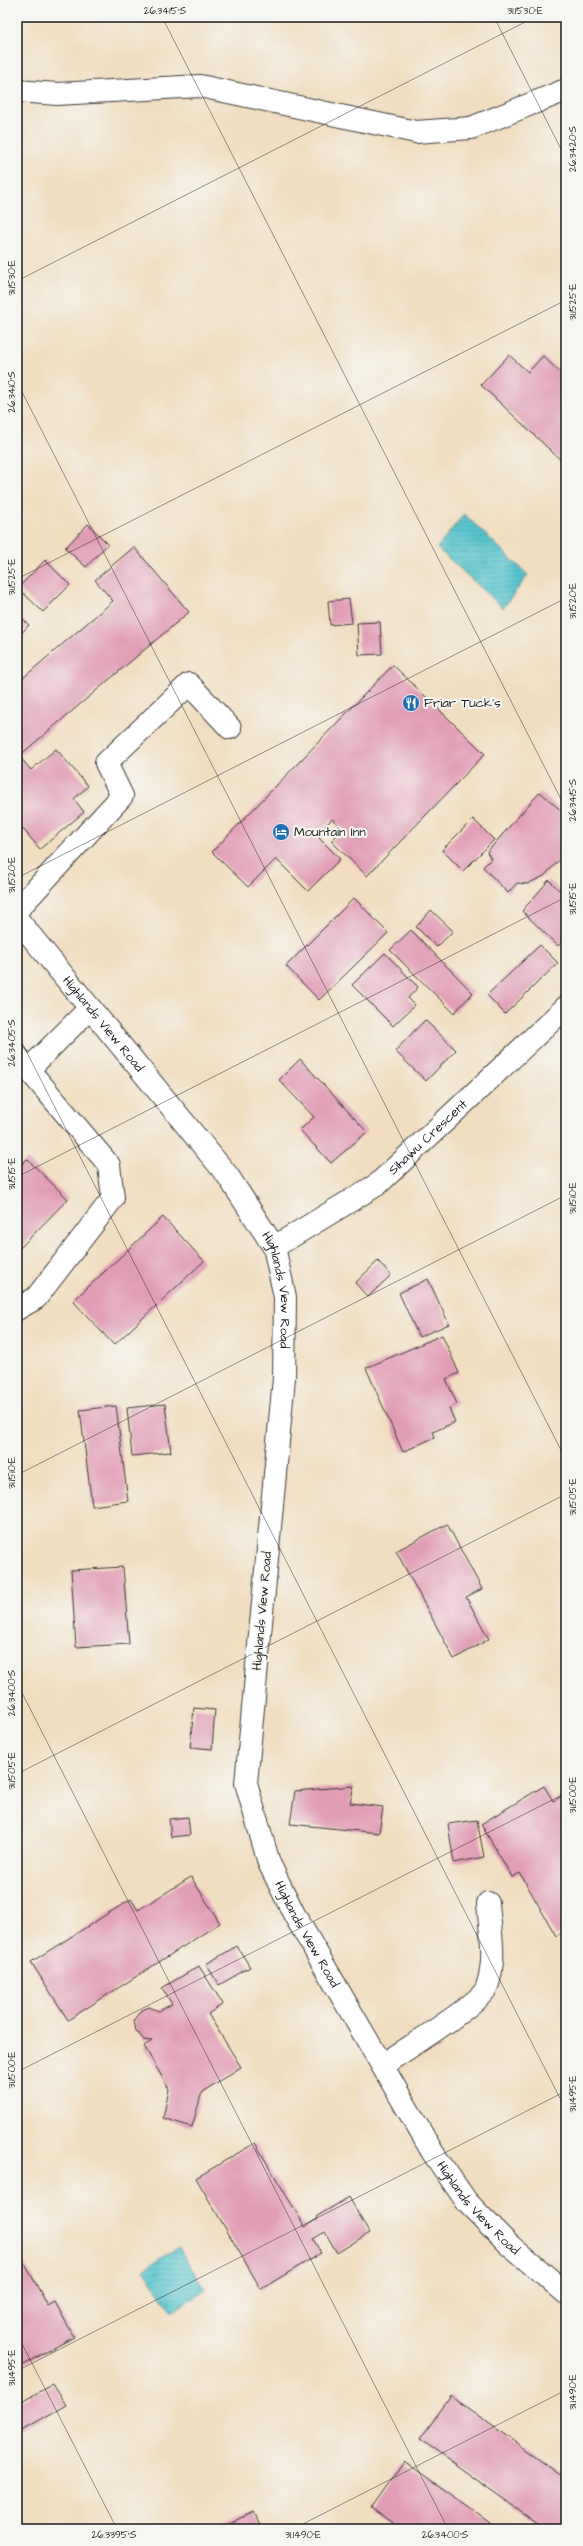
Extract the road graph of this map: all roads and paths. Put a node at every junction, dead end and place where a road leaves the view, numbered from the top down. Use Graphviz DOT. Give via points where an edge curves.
graph roads {
  1 [pos="566,90"];
  2 [pos="17,91"];
  3 [pos="230,728"];
  4 [pos="17,910"];
  5 [pos="17,919"];
  6 [pos="566,1007"];
  7 [pos="90,1008"];
  8 [pos="23,1062"];
  9 [pos="274,1247"];
  10 [pos="17,1309"];
  11 [pos="488,1903"];
  12 [pos="382,2064"];
  13 [pos="566,2293"];
  1 -- 2 [label="street" via="471,128 416,132 200,86 57,94"];
  3 -- 4 [label="street" via="189,684 106,763 122,796"];
  5 -- 7 [label="street, Highlands View Road"];
  6 -- 9 [label="street, Sihawu Crescent" via="378,1184"];
  7 -- 8 [label="street"];
  7 -- 9 [label="street, Highlands View Road" via="228,1176"];
  8 -- 10 [label="street" via="109,1165 113,1198 36,1298"];
  9 -- 12 [label="street, Highlands View Road" via="285,1297 284,1378 246,1783 270,1862 294,1914"];
  11 -- 12 [label="street" via="494,1950 486,1989 440,2028"];
  12 -- 13 [label="street, Highlands View Road" via="433,2153 467,2202 508,2244"];
}
